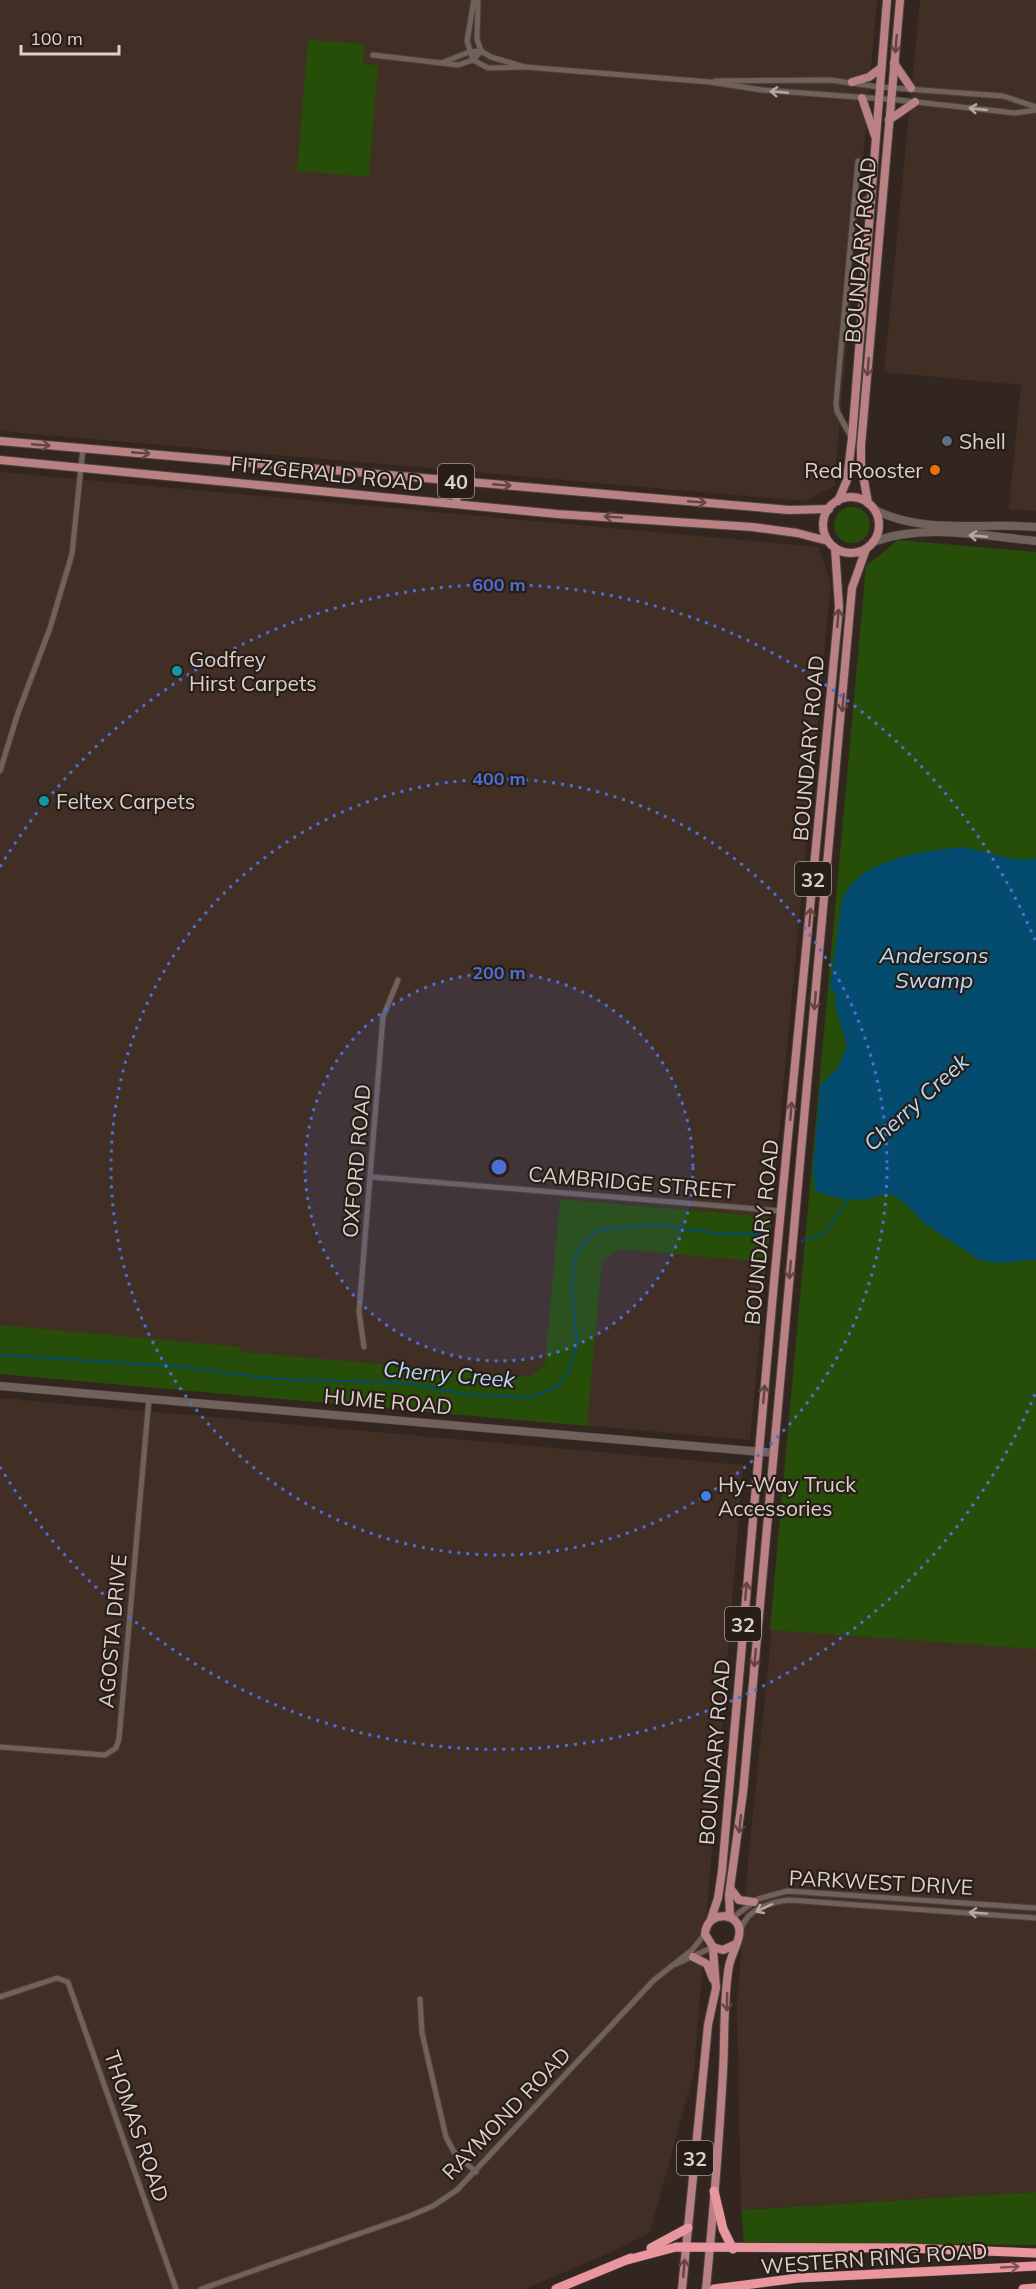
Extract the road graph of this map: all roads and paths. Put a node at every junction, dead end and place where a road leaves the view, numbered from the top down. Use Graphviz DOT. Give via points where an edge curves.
graph roads {
  1 [pos="476,0"];
  2 [pos="887,0"];
  3 [pos="900,0"];
  4 [pos="481,51"];
  5 [pos="469,52"];
  6 [pos="373,56"];
  7 [pos="473,60"];
  8 [pos="444,62"];
  9 [pos="894,63"];
  10 [pos="525,67"];
  11 [pos="881,68"];
  12 [pos="812,80"];
  13 [pos="710,82"];
  14 [pos="852,82"];
  15 [pos="879,87"];
  16 [pos="891,88"];
  17 [pos="911,88"];
  18 [pos="811,95"];
  19 [pos="862,98"];
  20 [pos="879,98"];
  21 [pos="890,99"];
  22 [pos="915,102"];
  23 [pos="1036,108"];
  24 [pos="889,120"];
  25 [pos="875,136"];
  26 [pos="858,161"];
  27 [pos="871,197"];
  28 [pos="854,205"];
  29 [pos="852,438"];
  30 [pos="0,441"];
  31 [pos="82,448"];
  32 [pos="0,460"];
  33 [pos="81,467"];
  34 [pos="458,481"];
  35 [pos="838,501"];
  36 [pos="868,503"];
  37 [pos="456,504"];
  38 [pos="829,509"];
  39 [pos="875,510"];
  40 [pos="1036,527"];
  41 [pos="1036,541"];
  42 [pos="873,542"];
  43 [pos="832,545"];
  44 [pos="866,549"];
  45 [pos="0,771"];
  46 [pos="398,980"];
  47 [pos="372,1177"];
  48 [pos="782,1211"];
  49 [pos="796,1212"];
  50 [pos="364,1347"];
  51 [pos="0,1386"];
  52 [pos="150,1398"];
  53 [pos="759,1452"];
  54 [pos="774,1453"];
  55 [pos="0,1747"];
  56 [pos="730,1888"];
  57 [pos="893,1898"];
  58 [pos="754,1902"];
  59 [pos="893,1907"];
  60 [pos="1036,1908"];
  61 [pos="731,1918"];
  62 [pos="1036,1918"];
  63 [pos="711,1919"];
  64 [pos="740,1933"];
  65 [pos="705,1934"];
  66 [pos="736,1944"];
  67 [pos="713,1948"];
  68 [pos="693,1958"];
  69 [pos="672,1966"];
  70 [pos="716,1988"];
  71 [pos="0,1997"];
  72 [pos="420,1999"];
  73 [pos="476,2172"];
  74 [pos="714,2191"];
  75 [pos="688,2228"];
  76 [pos="686,2247"];
  77 [pos="710,2248"];
  78 [pos="733,2249"];
  79 [pos="1036,2253"];
  80 [pos="627,2260"];
  81 [pos="1036,2266"];
  82 [pos="718,2288"];
  83 [pos="1036,2288"];
  84 [pos="176,2289"];
  85 [pos="201,2289"];
  86 [pos="556,2289"];
  87 [pos="682,2289"];
  88 [pos="706,2289"];
  89 [pos="1023,2289"];
  1 -- 4 [label="street"];
  1 -- 5 [label="street" via="467,32"];
  2 -- 11 [label="main road, BOUNDARY ROAD"];
  3 -- 9 [label="main road, BOUNDARY ROAD, one-way"];
  4 -- 5 [label="street"];
  4 -- 7 [label="street"];
  4 -- 10 [label="street"];
  5 -- 7 [label="street"];
  5 -- 8 [label="street"];
  6 -- 8 [label="street"];
  7 -- 8 [label="street" via="458,65"];
  7 -- 10 [label="street" via="488,68"];
  9 -- 16 [label="main road, BOUNDARY ROAD"];
  9 -- 17 [label="main road"];
  10 -- 13 [label="street"];
  11 -- 14 [label="main road"];
  11 -- 15 [label="main road, BOUNDARY ROAD"];
  12 -- 13 [label="street"];
  12 -- 14 [label="street"];
  12 -- 18 [label="street"];
  18 -- 13 [label="street, one-way"];
  14 -- 15 [label="street"];
  15 -- 16 [label="street"];
  15 -- 20 [label="main road, BOUNDARY ROAD"];
  16 -- 17 [label="street"];
  16 -- 21 [label="main road, BOUNDARY ROAD"];
  17 -- 23 [label="street" via="1003,96"];
  18 -- 19 [label="street"];
  19 -- 20 [label="street"];
  19 -- 25 [label="main road"];
  20 -- 21 [label="street"];
  20 -- 25 [label="main road, BOUNDARY ROAD"];
  21 -- 22 [label="street"];
  21 -- 24 [label="main road, BOUNDARY ROAD"];
  23 -- 22 [label="street, one-way" via="1015,112"];
  22 -- 24 [label="main road"];
  24 -- 36 [label="main road, BOUNDARY ROAD, one-way" via="861,446"];
  25 -- 27 [label="main road, BOUNDARY ROAD"];
  26 -- 28 [label="street, BOUNDARY ROAD"];
  27 -- 28 [label="street, BOUNDARY ROAD"];
  27 -- 29 [label="main road, BOUNDARY ROAD"];
  28 -- 29 [label="street, BOUNDARY ROAD" via="836,403"];
  29 -- 35 [label="main road, BOUNDARY ROAD" via="847,480"];
  30 -- 31 [label="main road, FITZGERALD ROAD / 40, one-way"];
  31 -- 33 [label="street"];
  31 -- 34 [label="main road, FITZGERALD ROAD / 40, one-way"];
  32 -- 33 [label="main road, FITZGERALD ROAD / 40"];
  33 -- 37 [label="main road, FITZGERALD ROAD / 40"];
  33 -- 45 [label="street" via="72,554"];
  34 -- 37 [label="main road"];
  34 -- 38 [label="main road, FITZGERALD ROAD / 40, one-way" via="789,510"];
  35 -- 36 [label="main road" via="853,497"];
  35 -- 38 [label="main road"];
  36 -- 39 [label="main road"];
  43 -- 37 [label="main road, FITZGERALD ROAD / 40, one-way" via="797,533 752,527"];
  38 -- 43 [label="main road" via="824,522"];
  39 -- 40 [label="street" via="927,525"];
  39 -- 42 [label="main road" via="879,523"];
  41 -- 42 [label="street, one-way" via="911,534"];
  42 -- 44 [label="main road"];
  43 -- 44 [label="main road, 40" via="847,553"];
  48 -- 43 [label="main road, BOUNDARY ROAD / 32, one-way" via="839,607"];
  44 -- 49 [label="main road, BOUNDARY ROAD / 32, one-way" via="852,588"];
  46 -- 47 [label="street, OXFORD ROAD" via="383,1017"];
  47 -- 48 [label="street, CAMBRIDGE STREET"];
  47 -- 50 [label="street, OXFORD ROAD" via="359,1312"];
  48 -- 49 [label="main road"];
  53 -- 48 [label="main road, BOUNDARY ROAD / 32, one-way"];
  49 -- 54 [label="main road, BOUNDARY ROAD / 32, one-way"];
  51 -- 52 [label="street, HUME ROAD"];
  52 -- 53 [label="street, HUME ROAD"];
  52 -- 55 [label="street, AGOSTA DRIVE" via="116,1748 105,1755"];
  53 -- 54 [label="street, HUME ROAD"];
  63 -- 53 [label="main road, BOUNDARY ROAD / 32, one-way" via="722,1871"];
  54 -- 56 [label="main road, BOUNDARY ROAD / 32, one-way" via="739,1833"];
  56 -- 58 [label="main road" via="739,1900"];
  56 -- 61 [label="main road, BOUNDARY ROAD / 32"];
  57 -- 58 [label="street, PARKWEST DRIVE" via="787,1891"];
  57 -- 59 [label="street"];
  57 -- 60 [label="street, PARKWEST DRIVE"];
  58 -- 61 [label="street, PARKWEST DRIVE"];
  62 -- 59 [label="street, PARKWEST DRIVE, one-way"];
  59 -- 64 [label="street, PARKWEST DRIVE, one-way" via="780,1901 747,1917"];
  61 -- 63 [label="main road" via="721,1915"];
  61 -- 64 [label="main road, 32"];
  63 -- 65 [label="main road, 32"];
  64 -- 66 [label="main road, 32"];
  65 -- 67 [label="main road, 32"];
  65 -- 69 [label="street, RAYMOND ROAD"];
  66 -- 67 [label="main road" via="727,1950"];
  66 -- 74 [label="main road, 32, one-way" via="728,1973"];
  67 -- 68 [label="street, RAYMOND ROAD"];
  67 -- 70 [label="main road, 32"];
  68 -- 69 [label="street, RAYMOND ROAD"];
  68 -- 70 [label="main road" via="707,1964"];
  69 -- 73 [label="street, RAYMOND ROAD" via="654,1980"];
  70 -- 75 [label="main road, 32" via="708,2025"];
  71 -- 84 [label="street, THOMAS ROAD" via="61,1978 70,1986"];
  72 -- 73 [label="street" via="422,2032 446,2137 454,2152"];
  73 -- 85 [label="street, RAYMOND ROAD" via="433,2206"];
  74 -- 77 [label="main road, 32"];
  74 -- 78 [label="highway" via="723,2229"];
  75 -- 76 [label="main road, 32"];
  75 -- 80 [label="highway"];
  76 -- 77 [label="highway"];
  76 -- 80 [label="highway" via="658,2249"];
  87 -- 76 [label="main road, 32, one-way"];
  77 -- 78 [label="highway"];
  77 -- 88 [label="main road, 32"];
  78 -- 79 [label="highway" via="905,2248"];
  80 -- 86 [label="highway"];
  82 -- 81 [label="highway, WESTERN RING ROAD, one-way" via="798,2278"];
  83 -- 89 [label="highway"];
}
